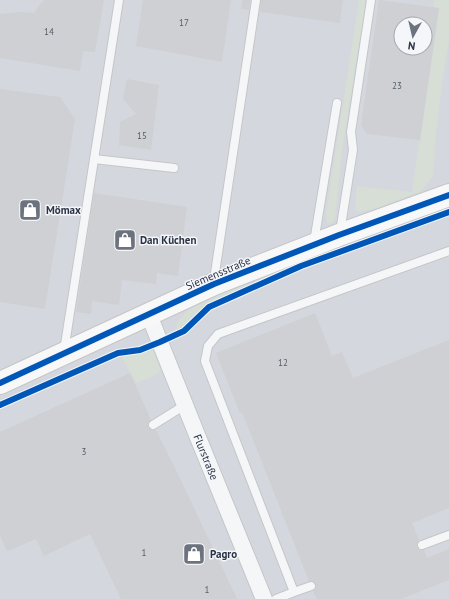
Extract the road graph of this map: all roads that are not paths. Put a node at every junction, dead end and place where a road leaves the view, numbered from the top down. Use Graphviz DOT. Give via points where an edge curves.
graph roads {
  1 [pos="119,0"];
  2 [pos="256,0"];
  3 [pos="371,0"];
  4 [pos="337,103"];
  5 [pos="94,159"];
  6 [pos="174,168"];
  7 [pos="448,199"];
  8 [pos="340,235"];
  9 [pos="314,245"];
  10 [pos="449,251"];
  11 [pos="214,284"];
  12 [pos="149,315"];
  13 [pos="63,354"];
  14 [pos="0,383"];
  15 [pos="185,405"];
  16 [pos="153,424"];
  17 [pos="449,535"];
  18 [pos="422,546"];
  19 [pos="311,586"];
  20 [pos="294,592"];
  21 [pos="264,599"];
  22 [pos="276,599"];
  1 -- 5 [label="lane"];
  2 -- 11 [label="lane"];
  3 -- 8 [label="lane" via="351,132 353,150"];
  4 -- 9 [label="lane"];
  5 -- 6 [label="lane"];
  5 -- 13 [label="lane"];
  7 -- 8 [label="street, Siemensstraße"];
  8 -- 9 [label="street, Siemensstraße"];
  9 -- 11 [label="street, Siemensstraße"];
  10 -- 20 [label="lane" via="218,334 208,346 205,361"];
  11 -- 12 [label="street, Siemensstraße"];
  12 -- 13 [label="street, Siemensstraße"];
  12 -- 15 [label="street, Flurstraße"];
  13 -- 14 [label="street, Siemensstraße"];
  15 -- 16 [label="lane"];
  15 -- 21 [label="street, Flurstraße"];
  17 -- 18 [label="lane"];
  19 -- 20 [label="lane"];
  20 -- 22 [label="lane"];
}
